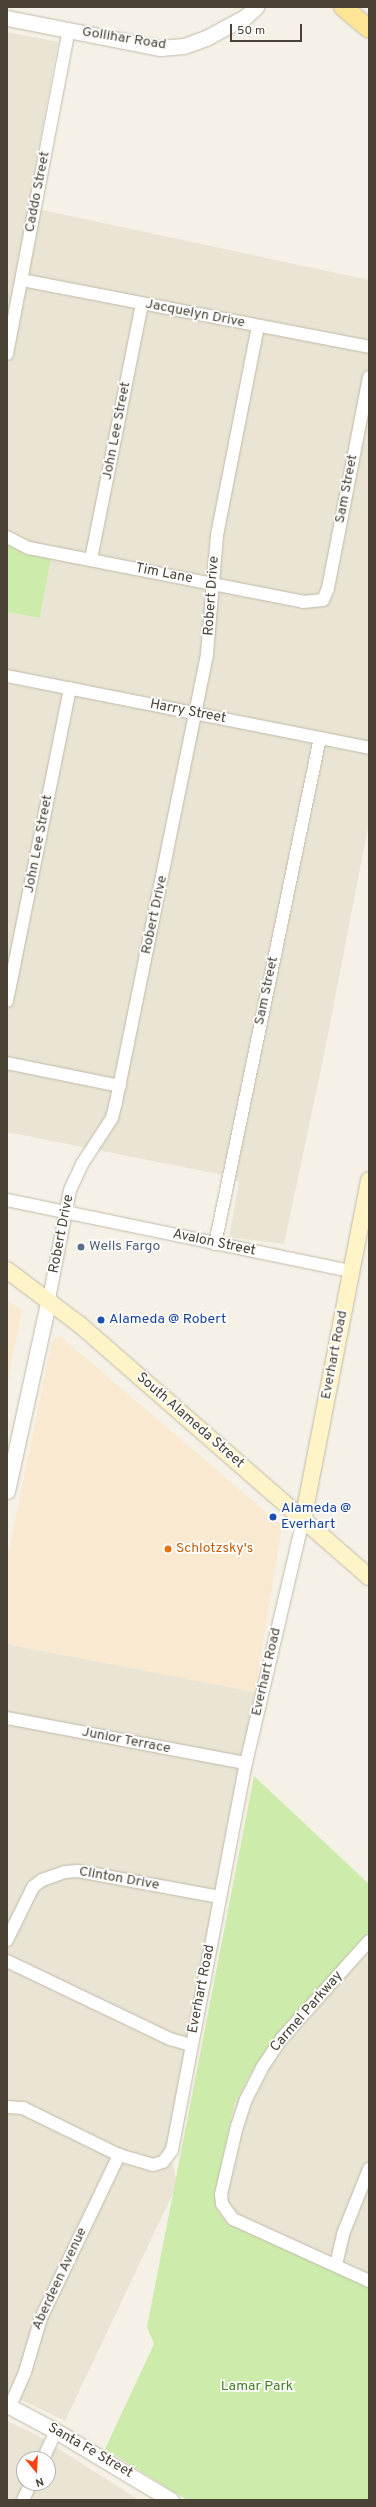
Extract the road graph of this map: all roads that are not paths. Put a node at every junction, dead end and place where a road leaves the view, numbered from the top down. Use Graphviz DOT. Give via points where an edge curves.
graph roads {
  1 [pos="256,7"];
  2 [pos="343,7"];
  3 [pos="7,18"];
  4 [pos="369,29"];
  5 [pos="69,30"];
  6 [pos="22,280"];
  7 [pos="142,304"];
  8 [pos="258,326"];
  9 [pos="369,347"];
  10 [pos="7,354"];
  11 [pos="369,377"];
  12 [pos="7,537"];
  13 [pos="91,559"];
  14 [pos="215,584"];
  15 [pos="323,600"];
  16 [pos="7,676"];
  17 [pos="70,688"];
  18 [pos="196,714"];
  19 [pos="320,738"];
  20 [pos="369,748"];
  21 [pos="7,1001"];
  22 [pos="7,1063"];
  23 [pos="120,1086"];
  24 [pos="369,1180"];
  25 [pos="7,1200"];
  26 [pos="64,1211"];
  27 [pos="366,1214"];
  28 [pos="215,1244"];
  29 [pos="7,1270"];
  30 [pos="351,1271"];
  31 [pos="49,1299"];
  32 [pos="7,1490"];
  33 [pos="303,1520"];
  34 [pos="369,1577"];
  35 [pos="7,1718"];
  36 [pos="246,1763"];
  37 [pos="220,1897"];
  38 [pos="7,1940"];
  39 [pos="369,1941"];
  40 [pos="7,1961"];
  41 [pos="191,2045"];
  42 [pos="7,2107"];
  43 [pos="119,2155"];
  44 [pos="369,2169"];
  45 [pos="336,2265"];
  46 [pos="369,2281"];
  47 [pos="8,2405"];
  48 [pos="56,2431"];
  49 [pos="47,2451"];
  50 [pos="171,2500"];
  1 -- 5 [label="street, Gollihar Road" via="245,17 206,38 184,46 160,48"];
  2 -- 4 [label="main road"];
  3 -- 5 [label="street, Gollihar Road"];
  5 -- 6 [label="street, Caddo Street"];
  6 -- 7 [label="street, Jacquelyn Drive"];
  6 -- 10 [label="street, Caddo Street"];
  7 -- 8 [label="street, Jacquelyn Drive"];
  7 -- 13 [label="street, John Lee Street"];
  8 -- 9 [label="street, Jacquelyn Drive"];
  8 -- 14 [label="street, Robert Drive" via="218,535"];
  11 -- 15 [label="street, Sam Street" via="328,588"];
  12 -- 13 [label="street, Tim Lane" via="29,548"];
  13 -- 14 [label="street, Tim Lane"];
  14 -- 15 [label="street, Tim Lane" via="303,602"];
  14 -- 18 [label="street, Robert Drive" via="210,636"];
  16 -- 17 [label="street, Harry Street"];
  17 -- 18 [label="street, Harry Street"];
  17 -- 21 [label="street, John Lee Street"];
  18 -- 19 [label="street, Harry Street"];
  18 -- 23 [label="street, Robert Drive"];
  19 -- 20 [label="street, Harry Street"];
  19 -- 28 [label="street, Sam Street"];
  22 -- 23 [label="street"];
  23 -- 26 [label="street, Robert Drive" via="112,1118 82,1164"];
  24 -- 27 [label="main road, Everhart Road"];
  25 -- 26 [label="street, Avalon Street"];
  26 -- 28 [label="street, Avalon Street"];
  26 -- 31 [label="street, Robert Drive"];
  27 -- 30 [label="main road, Everhart Road"];
  28 -- 30 [label="street, Avalon Street"];
  29 -- 31 [label="main road, South Alameda Street"];
  30 -- 33 [label="main road, Everhart Road"];
  31 -- 32 [label="street, Robert Drive"];
  31 -- 33 [label="main road, South Alameda Street"];
  33 -- 34 [label="main road, South Alameda Street"];
  33 -- 36 [label="street, Everhart Road"];
  35 -- 36 [label="street, Junior Terrace"];
  36 -- 37 [label="street, Everhart Road"];
  37 -- 38 [label="street, Clinton Drive" via="78,1871 65,1872 42,1880 33,1887"];
  37 -- 41 [label="street, Everhart Road"];
  39 -- 45 [label="street, Carmel Parkway" via="282,2038 262,2068 246,2099 237,2126 221,2194 222,2204 233,2219"];
  40 -- 41 [label="street" via="170,2039"];
  41 -- 43 [label="street, Everhart Road" via="172,2150 163,2162 153,2165"];
  42 -- 43 [label="street" via="23,2108"];
  43 -- 47 [label="street, Aberdeen Avenue" via="41,2318 25,2372"];
  44 -- 45 [label="street" via="343,2234"];
  45 -- 46 [label="street"];
  47 -- 48 [label="street, Santa Fe Street"];
  48 -- 49 [label="street"];
  48 -- 50 [label="street, Santa Fe Street"];
}
